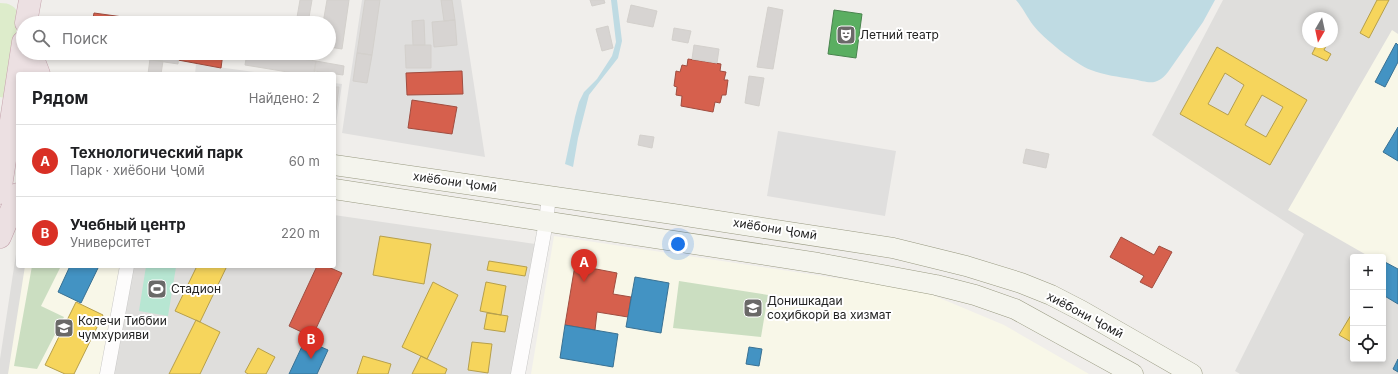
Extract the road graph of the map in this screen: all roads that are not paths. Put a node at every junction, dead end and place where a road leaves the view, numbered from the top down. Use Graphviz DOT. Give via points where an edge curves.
graph roads {
  1 [pos="20,60"];
  2 [pos="34,60"];
  3 [pos="17,72"];
  4 [pos="38,72"];
  5 [pos="16,80"];
  6 [pos="10,112"];
  7 [pos="9,139"];
  8 [pos="336,165"];
  9 [pos="336,189"];
  10 [pos="0,193"];
  11 [pos="549,196"];
  12 [pos="16,199"];
  13 [pos="546,222"];
  14 [pos="0,237"];
  15 [pos="127,268"];
  16 [pos="1122,373"];
  17 [pos="107,374"];
  18 [pos="518,374"];
  19 [pos="1192,374"];
  1 -- 3 [label="highway"];
  2 -- 4 [label="highway"];
  5 -- 6 [label="highway"];
  6 -- 7 [label="highway"];
  7 -- 10 [label="highway"];
  8 -- 11 [label="main road, хиёбони Ҷомӣ"];
  9 -- 13 [label="main road, хиёбони Ҷомӣ"];
  11 -- 13 [label="street"];
  11 -- 19 [label="main road, хиёбони Ҷомӣ" via="893,248 966,266 1051,295"];
  12 -- 14 [label="highway"];
  13 -- 16 [label="main road, хиёбони Ҷомӣ" via="818,263 936,284 1015,309"];
  13 -- 18 [label="street"];
  15 -- 17 [label="street"];
}
